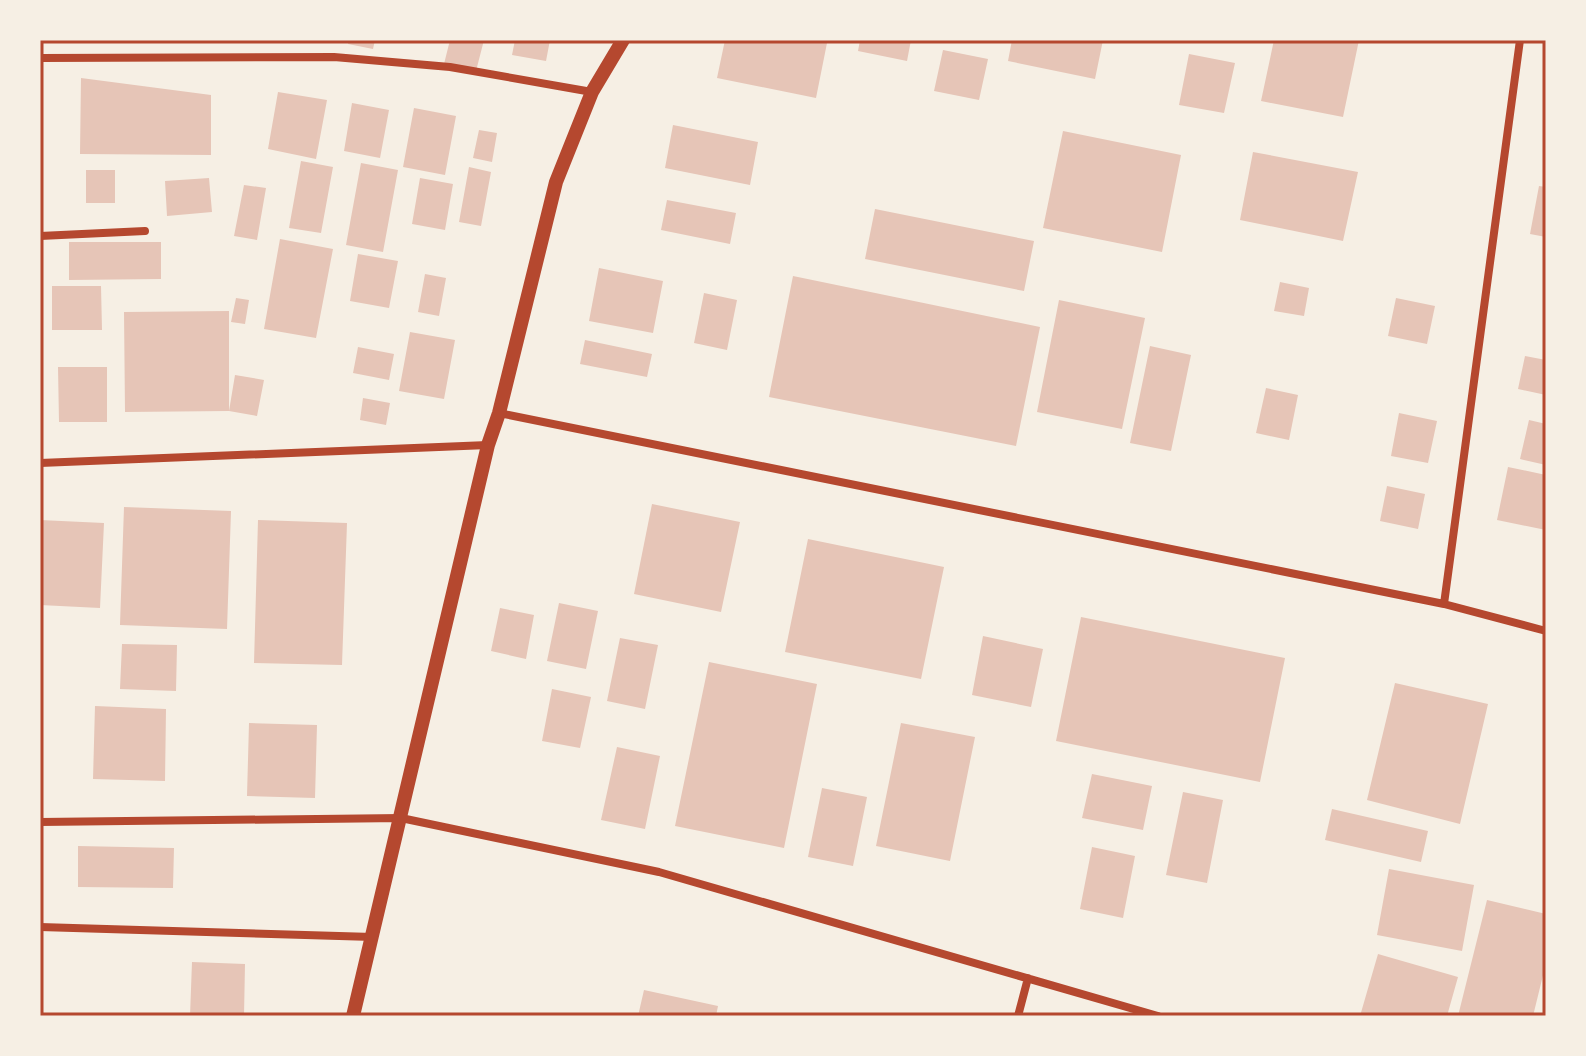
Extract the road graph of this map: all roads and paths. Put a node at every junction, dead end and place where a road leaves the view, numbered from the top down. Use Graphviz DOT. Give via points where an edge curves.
graph roads {
  1 [pos="623,40"];
  2 [pos="1520,40"];
  3 [pos="40,58"];
  4 [pos="592,92"];
  5 [pos="145,231"];
  6 [pos="40,236"];
  7 [pos="499,413"];
  8 [pos="488,445"];
  9 [pos="40,463"];
  10 [pos="1444,604"];
  11 [pos="1546,631"];
  12 [pos="401,818"];
  13 [pos="40,822"];
  14 [pos="40,927"];
  15 [pos="374,937"];
  16 [pos="1028,978"];
  17 [pos="353,1016"];
  18 [pos="1018,1016"];
  19 [pos="1158,1016"];
  1 -- 4 [label="street"];
  2 -- 10 [label="street"];
  3 -- 4 [label="street" via="334,57 450,67"];
  4 -- 7 [label="street" via="556,182"];
  5 -- 6 [label="street"];
  7 -- 8 [label="street"];
  7 -- 10 [label="street"];
  8 -- 9 [label="street"];
  8 -- 12 [label="street"];
  10 -- 11 [label="street"];
  12 -- 13 [label="street"];
  12 -- 15 [label="street"];
  12 -- 16 [label="street" via="659,872"];
  14 -- 15 [label="street"];
  15 -- 17 [label="street"];
  16 -- 18 [label="street"];
  16 -- 19 [label="street"];
}
